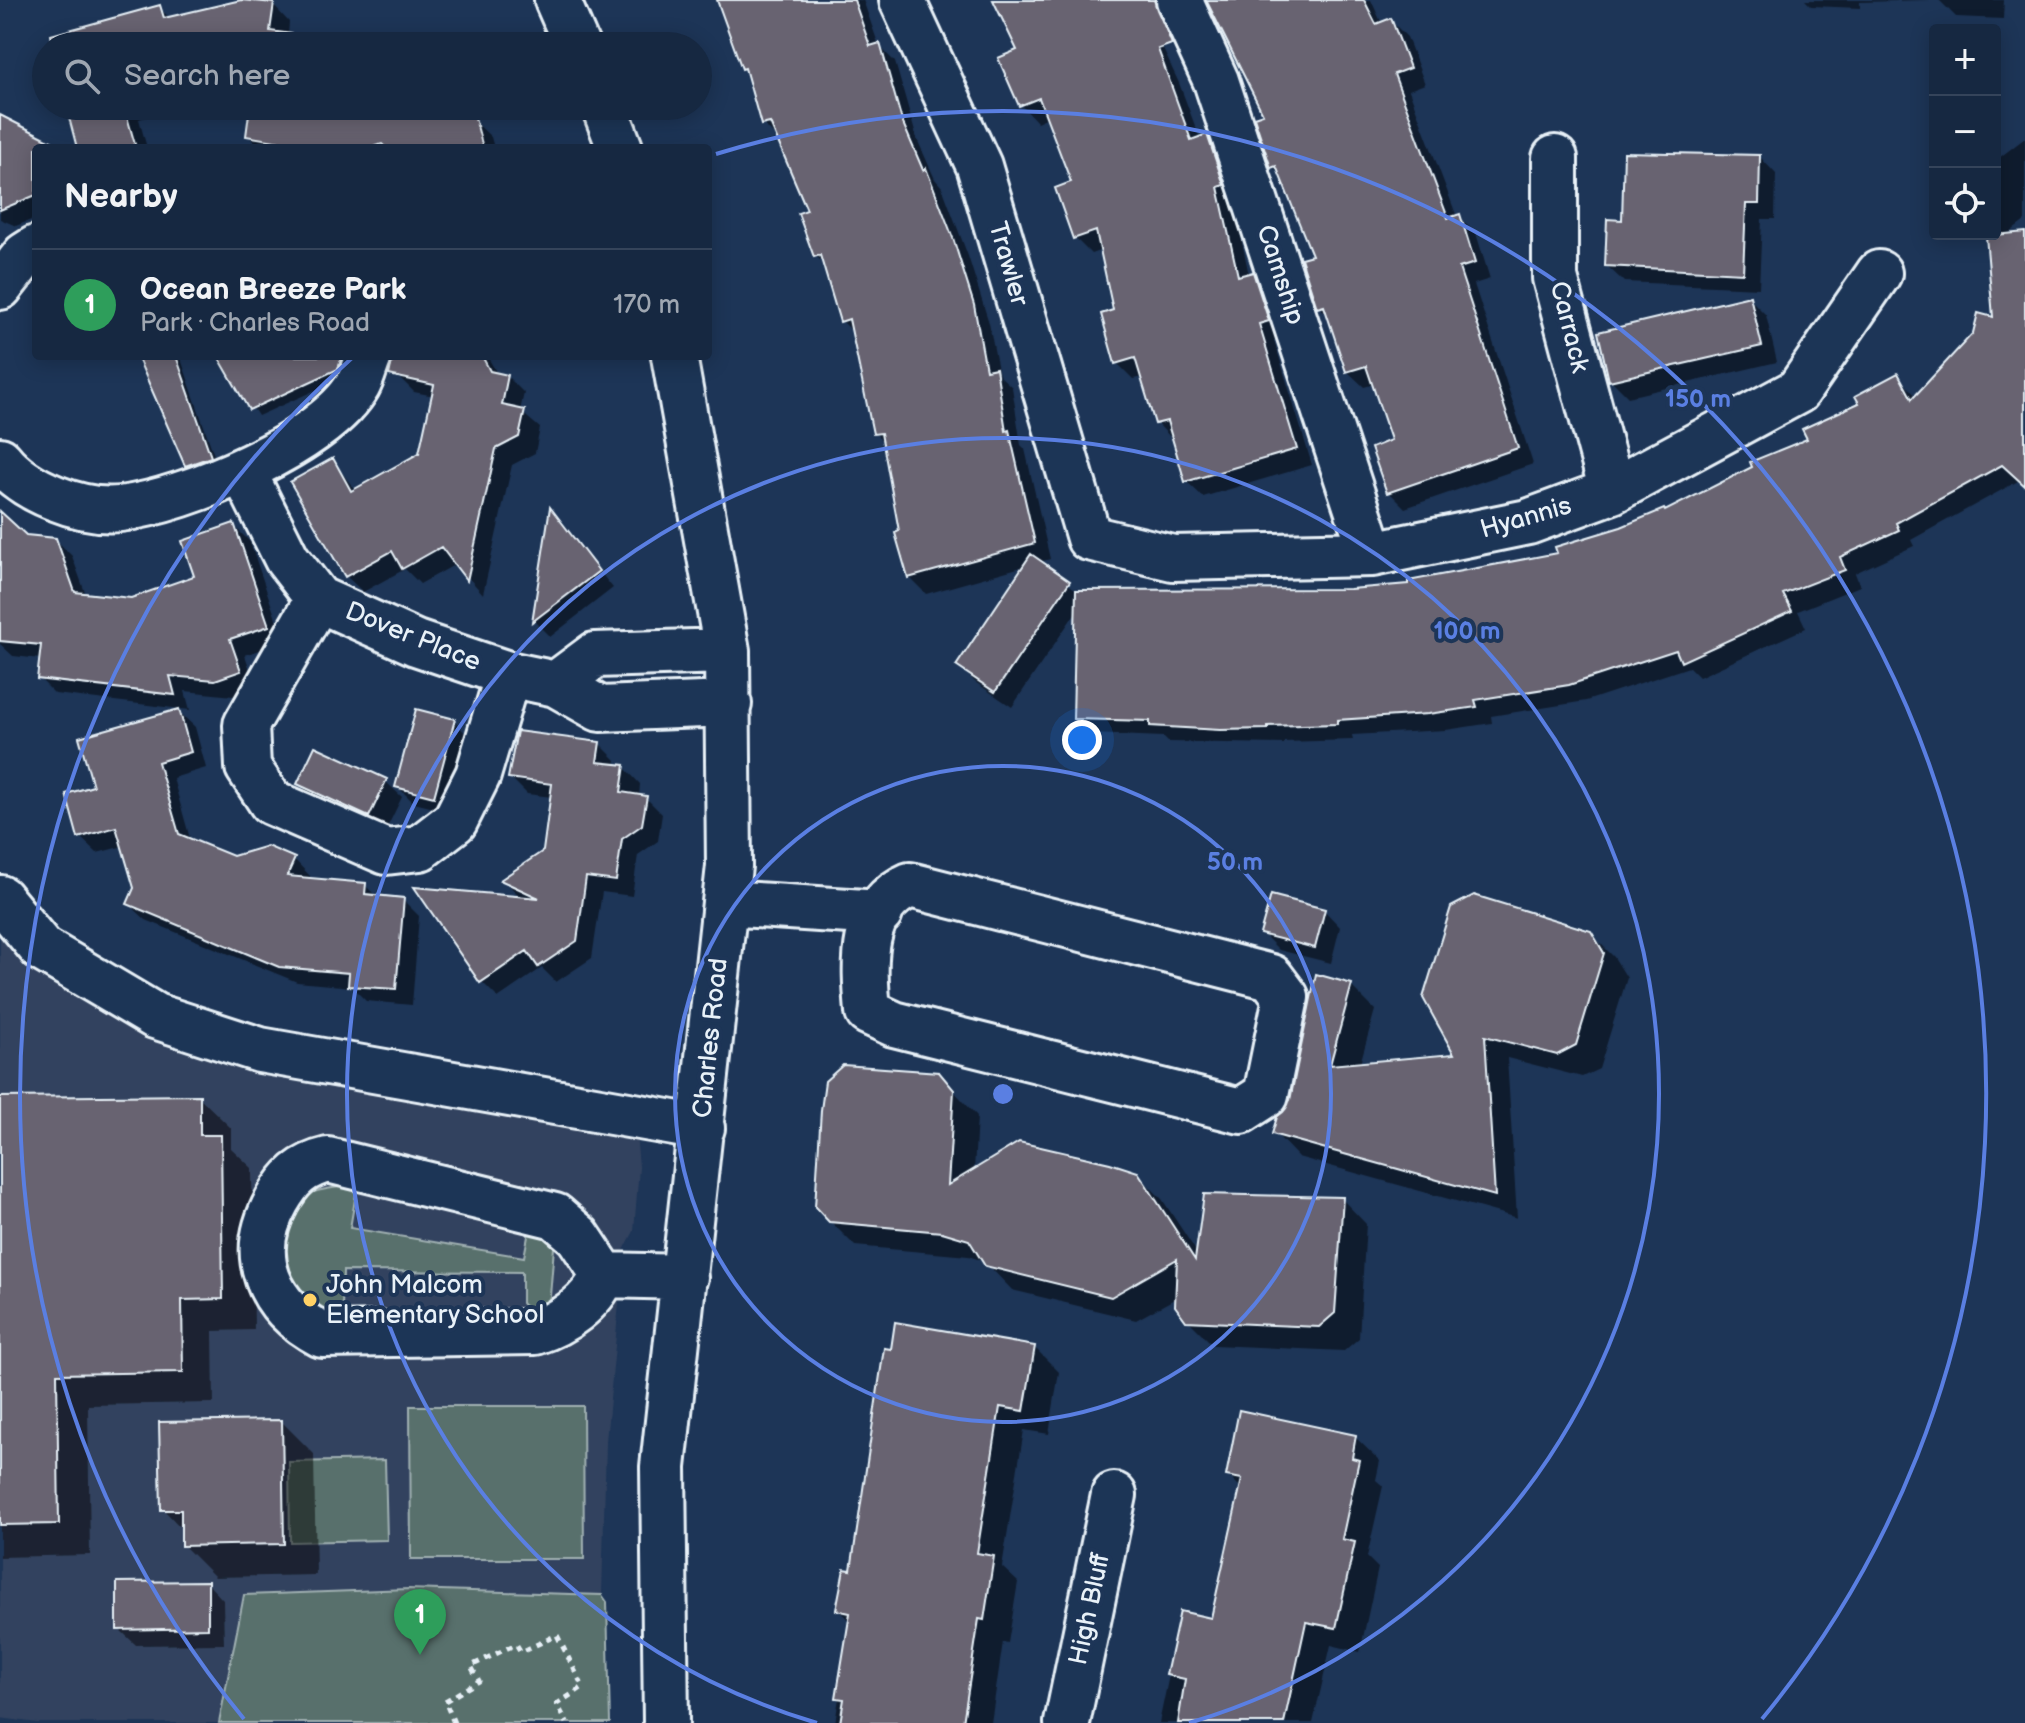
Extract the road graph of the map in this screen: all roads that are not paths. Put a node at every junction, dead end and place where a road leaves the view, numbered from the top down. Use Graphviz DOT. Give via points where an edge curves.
graph roads {
  1 [pos="557,0"];
  2 [pos="902,0"];
  3 [pos="1179,0"];
  4 [pos="571,32"];
  5 [pos="609,120"];
  6 [pos="618,144"];
  7 [pos="1555,158"];
  8 [pos="32,251"];
  9 [pos="1879,273"];
  10 [pos="0,287"];
  11 [pos="368,360"];
  12 [pos="675,360"];
  13 [pos="0,460"];
  14 [pos="243,471"];
  15 [pos="1612,491"];
  16 [pos="1089,538"];
  17 [pos="1372,554"];
  18 [pos="318,599"];
  19 [pos="727,651"];
  20 [pos="508,674"];
  21 [pos="556,684"];
  22 [pos="729,704"];
  23 [pos="0,898"];
  24 [pos="724,915"];
  25 [pos="874,925"];
  26 [pos="702,1128"];
  27 [pos="604,1275"];
  28 [pos="685,1277"];
  29 [pos="1114,1495"];
  30 [pos="666,1723"];
  31 [pos="1067,1723"];
  1 -- 4 [label="street"];
  2 -- 16 [label="street, Trawler" via="979,166"];
  3 -- 17 [label="street, Camship" via="1216,81"];
  5 -- 6 [label="street"];
  7 -- 15 [label="street, Carrack" via="1555,278"];
  8 -- 10 [label="street"];
  9 -- 15 [label="street, Hyannis" via="1798,391"];
  11 -- 14 [label="street" via="358,386 317,428"];
  12 -- 19 [label="street, Charles Road"];
  13 -- 14 [label="street" via="50,499 117,509 181,496"];
  14 -- 18 [label="street, Dover Place" via="287,559"];
  15 -- 17 [label="street, Hyannis" via="1528,522"];
  16 -- 17 [label="street, Hyannis" via="1173,558"];
  18 -- 20 [label="street, Dover Place" via="416,643"];
  18 -- 20 [label="street, Dover Place" via="246,725 248,767 271,802 386,852 420,848 455,821 478,775"];
  19 -- 21 [label="street" via="595,655"];
  19 -- 22 [label="street, Charles Road"];
  20 -- 21 [label="street, Dover Place"];
  21 -- 22 [label="street, Dover Place" via="600,709"];
  22 -- 24 [label="street, Charles Road"];
  23 -- 26 [label="street" via="42,949 155,1016 260,1050"];
  24 -- 25 [label="street"];
  24 -- 26 [label="street, Charles Road"];
  25 -- 25 [label="street" via="864,963 868,1012 894,1024 1241,1111 1266,1095 1286,997 1271,977 910,885 891,893"];
  26 -- 28 [label="street, Charles Road"];
  27 -- 27 [label="street" via="578,1236 555,1216 328,1160 305,1165 284,1188 264,1225 262,1265 275,1295 298,1323 322,1335 535,1332 557,1325 576,1310"];
  27 -- 28 [label="street"];
  28 -- 30 [label="street, Charles Road" via="663,1467"];
  29 -- 31 [label="street, High Bluff"];
}
